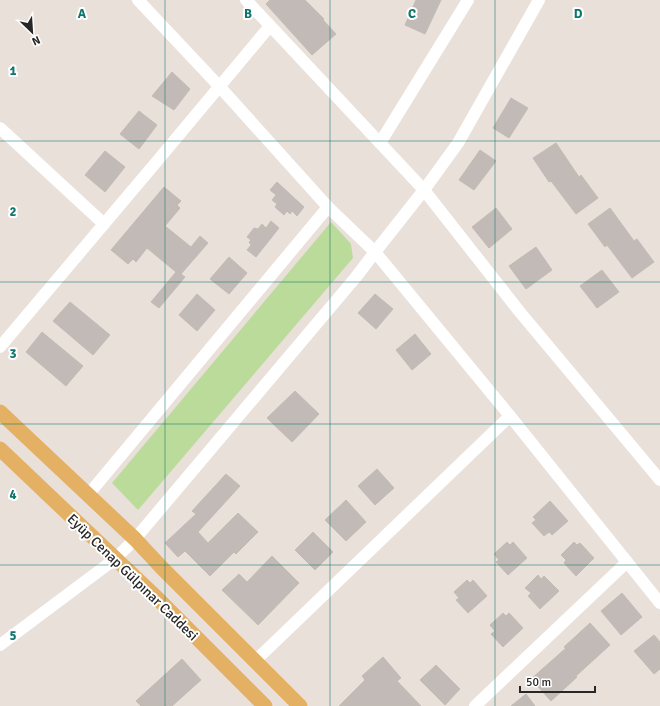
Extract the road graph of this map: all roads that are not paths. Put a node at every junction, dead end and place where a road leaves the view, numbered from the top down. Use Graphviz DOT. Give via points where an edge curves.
graph roads {
  1 [pos="138,0"];
  2 [pos="246,0"];
  3 [pos="468,0"];
  4 [pos="540,0"];
  5 [pos="270,26"];
  6 [pos="219,86"];
  7 [pos="0,128"];
  8 [pos="380,142"];
  9 [pos="424,190"];
  10 [pos="328,207"];
  11 [pos="104,224"];
  12 [pos="375,252"];
  13 [pos="0,347"];
  14 [pos="0,412"];
  15 [pos="510,416"];
  16 [pos="0,449"];
  17 [pos="660,480"];
  18 [pos="88,495"];
  19 [pos="135,539"];
  20 [pos="115,559"];
  21 [pos="627,562"];
  22 [pos="660,603"];
  23 [pos="0,646"];
  24 [pos="256,661"];
  25 [pos="265,706"];
  26 [pos="300,706"];
  27 [pos="475,706"];
  1 -- 6 [label="street"];
  2 -- 5 [label="street"];
  3 -- 8 [label="street"];
  4 -- 9 [label="street" via="458,143"];
  5 -- 6 [label="street"];
  5 -- 8 [label="street"];
  6 -- 10 [label="street"];
  6 -- 11 [label="street"];
  7 -- 11 [label="street"];
  8 -- 9 [label="street"];
  9 -- 12 [label="street"];
  9 -- 17 [label="street" via="519,311"];
  10 -- 12 [label="street"];
  10 -- 18 [label="street"];
  11 -- 13 [label="street"];
  12 -- 15 [label="street"];
  12 -- 19 [label="street"];
  14 -- 18 [label="main road"];
  15 -- 21 [label="street"];
  15 -- 24 [label="street"];
  16 -- 20 [label="main road, Eyüp Cenap Gülpınar Caddesi"];
  18 -- 19 [label="main road"];
  19 -- 20 [label="street"];
  19 -- 24 [label="main road"];
  20 -- 23 [label="street"];
  20 -- 25 [label="main road, Eyüp Cenap Gülpınar Caddesi"];
  21 -- 22 [label="street"];
  21 -- 27 [label="street"];
  24 -- 26 [label="main road"];
}
